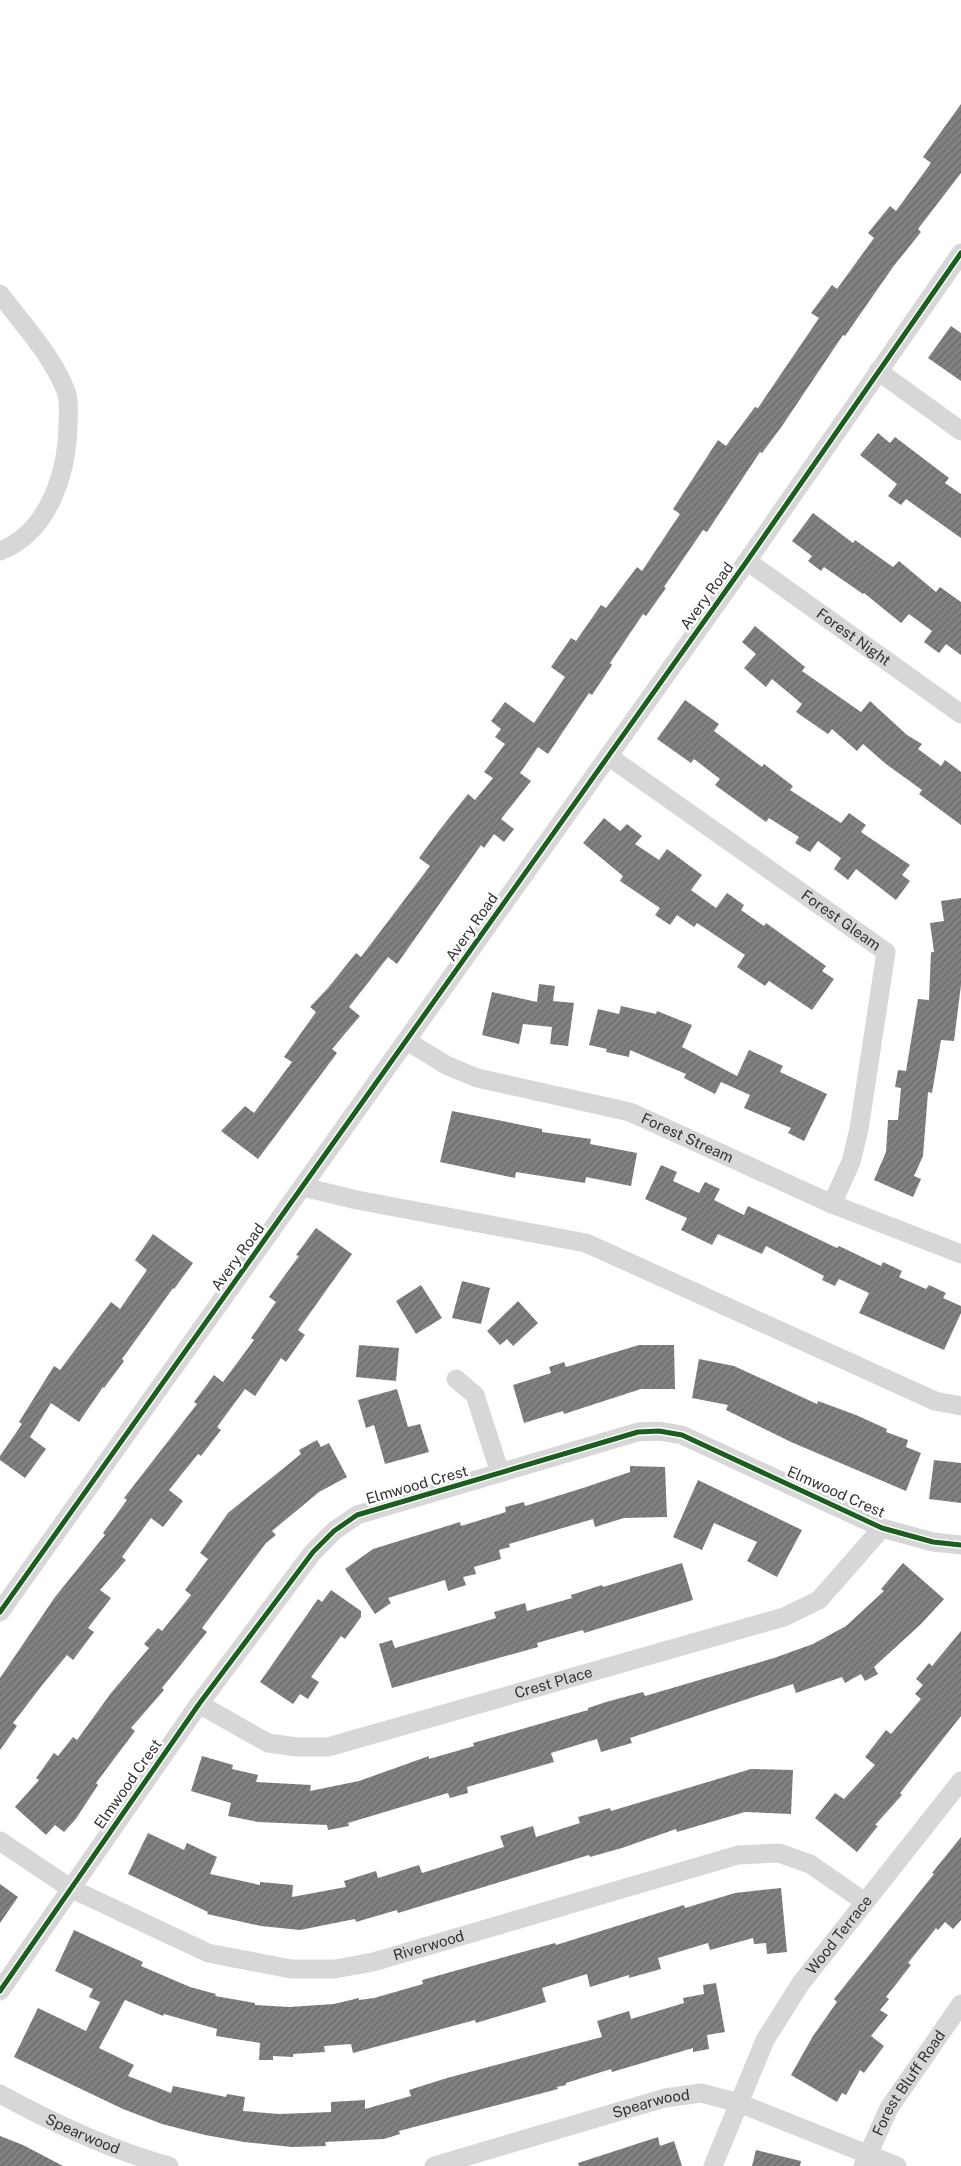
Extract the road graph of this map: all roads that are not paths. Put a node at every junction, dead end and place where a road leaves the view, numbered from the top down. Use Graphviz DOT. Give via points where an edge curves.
graph roads {
  1 [pos="961,253"];
  2 [pos="0,294"];
  3 [pos="878,371"];
  4 [pos="961,431"];
  5 [pos="0,551"];
  6 [pos="747,561"];
  7 [pos="961,714"];
  8 [pos="608,756"];
  9 [pos="407,1041"];
  10 [pos="303,1187"];
  11 [pos="832,1204"];
  12 [pos="961,1254"];
  13 [pos="456,1379"];
  14 [pos="961,1406"];
  15 [pos="500,1473"];
  16 [pos="882,1528"];
  17 [pos="961,1545"];
  18 [pos="0,1612"];
  19 [pos="199,1704"];
  20 [pos="961,1781"];
  21 [pos="0,1841"];
  22 [pos="70,1888"];
  23 [pos="865,1902"];
  24 [pos="0,1991"];
  25 [pos="961,2004"];
  26 [pos="0,2094"];
  27 [pos="739,2103"];
  28 [pos="865,2160"];
  29 [pos="169,2166"];
  30 [pos="434,2166"];
  31 [pos="713,2166"];
  32 [pos="897,2166"];
  1 -- 3 [label="street, Avery Road"];
  2 -- 5 [label="street" via="39,342 66,393 68,432 60,478 49,503 28,535"];
  3 -- 4 [label="street"];
  3 -- 6 [label="street, Avery Road"];
  6 -- 7 [label="street, Forest Night"];
  6 -- 8 [label="street, Avery Road"];
  8 -- 9 [label="street, Avery Road"];
  8 -- 11 [label="street, Forest Gleam" via="886,952 859,1129 851,1162"];
  9 -- 10 [label="street, Avery Road"];
  9 -- 11 [label="street, Forest Stream" via="446,1065 477,1078 630,1112"];
  10 -- 14 [label="street" via="586,1243 927,1398"];
  10 -- 18 [label="street, Avery Road"];
  11 -- 12 [label="street, Forest Stream"];
  13 -- 15 [label="street" via="475,1395"];
  15 -- 16 [label="street, Elmwood Crest" via="638,1432 660,1431 682,1435"];
  15 -- 19 [label="street, Elmwood Crest" via="357,1515 334,1531 313,1552"];
  16 -- 17 [label="street, Elmwood Crest" via="933,1542"];
  16 -- 19 [label="street, Crest Place" via="819,1600 784,1618 328,1747 268,1743"];
  19 -- 22 [label="street, Elmwood Crest"];
  20 -- 23 [label="street, Wood Terrace"];
  21 -- 22 [label="street, Riverwood"];
  22 -- 23 [label="street, Riverwood" via="208,1953 291,1969 335,1969 373,1962 738,1855 779,1853 810,1864"];
  22 -- 24 [label="street, Elmwood Crest"];
  23 -- 27 [label="street, Wood Terrace" via="801,1983 765,2040"];
  25 -- 28 [label="street, Forest Bluff Road" via="889,2108"];
  26 -- 29 [label="street, Spearwood" via="134,2156"];
  27 -- 28 [label="street, Spearwood"];
  27 -- 30 [label="street, Spearwood" via="701,2094 665,2098"];
  27 -- 31 [label="street, Wood Terrace"];
  28 -- 32 [label="street, Spearwood"];
}
